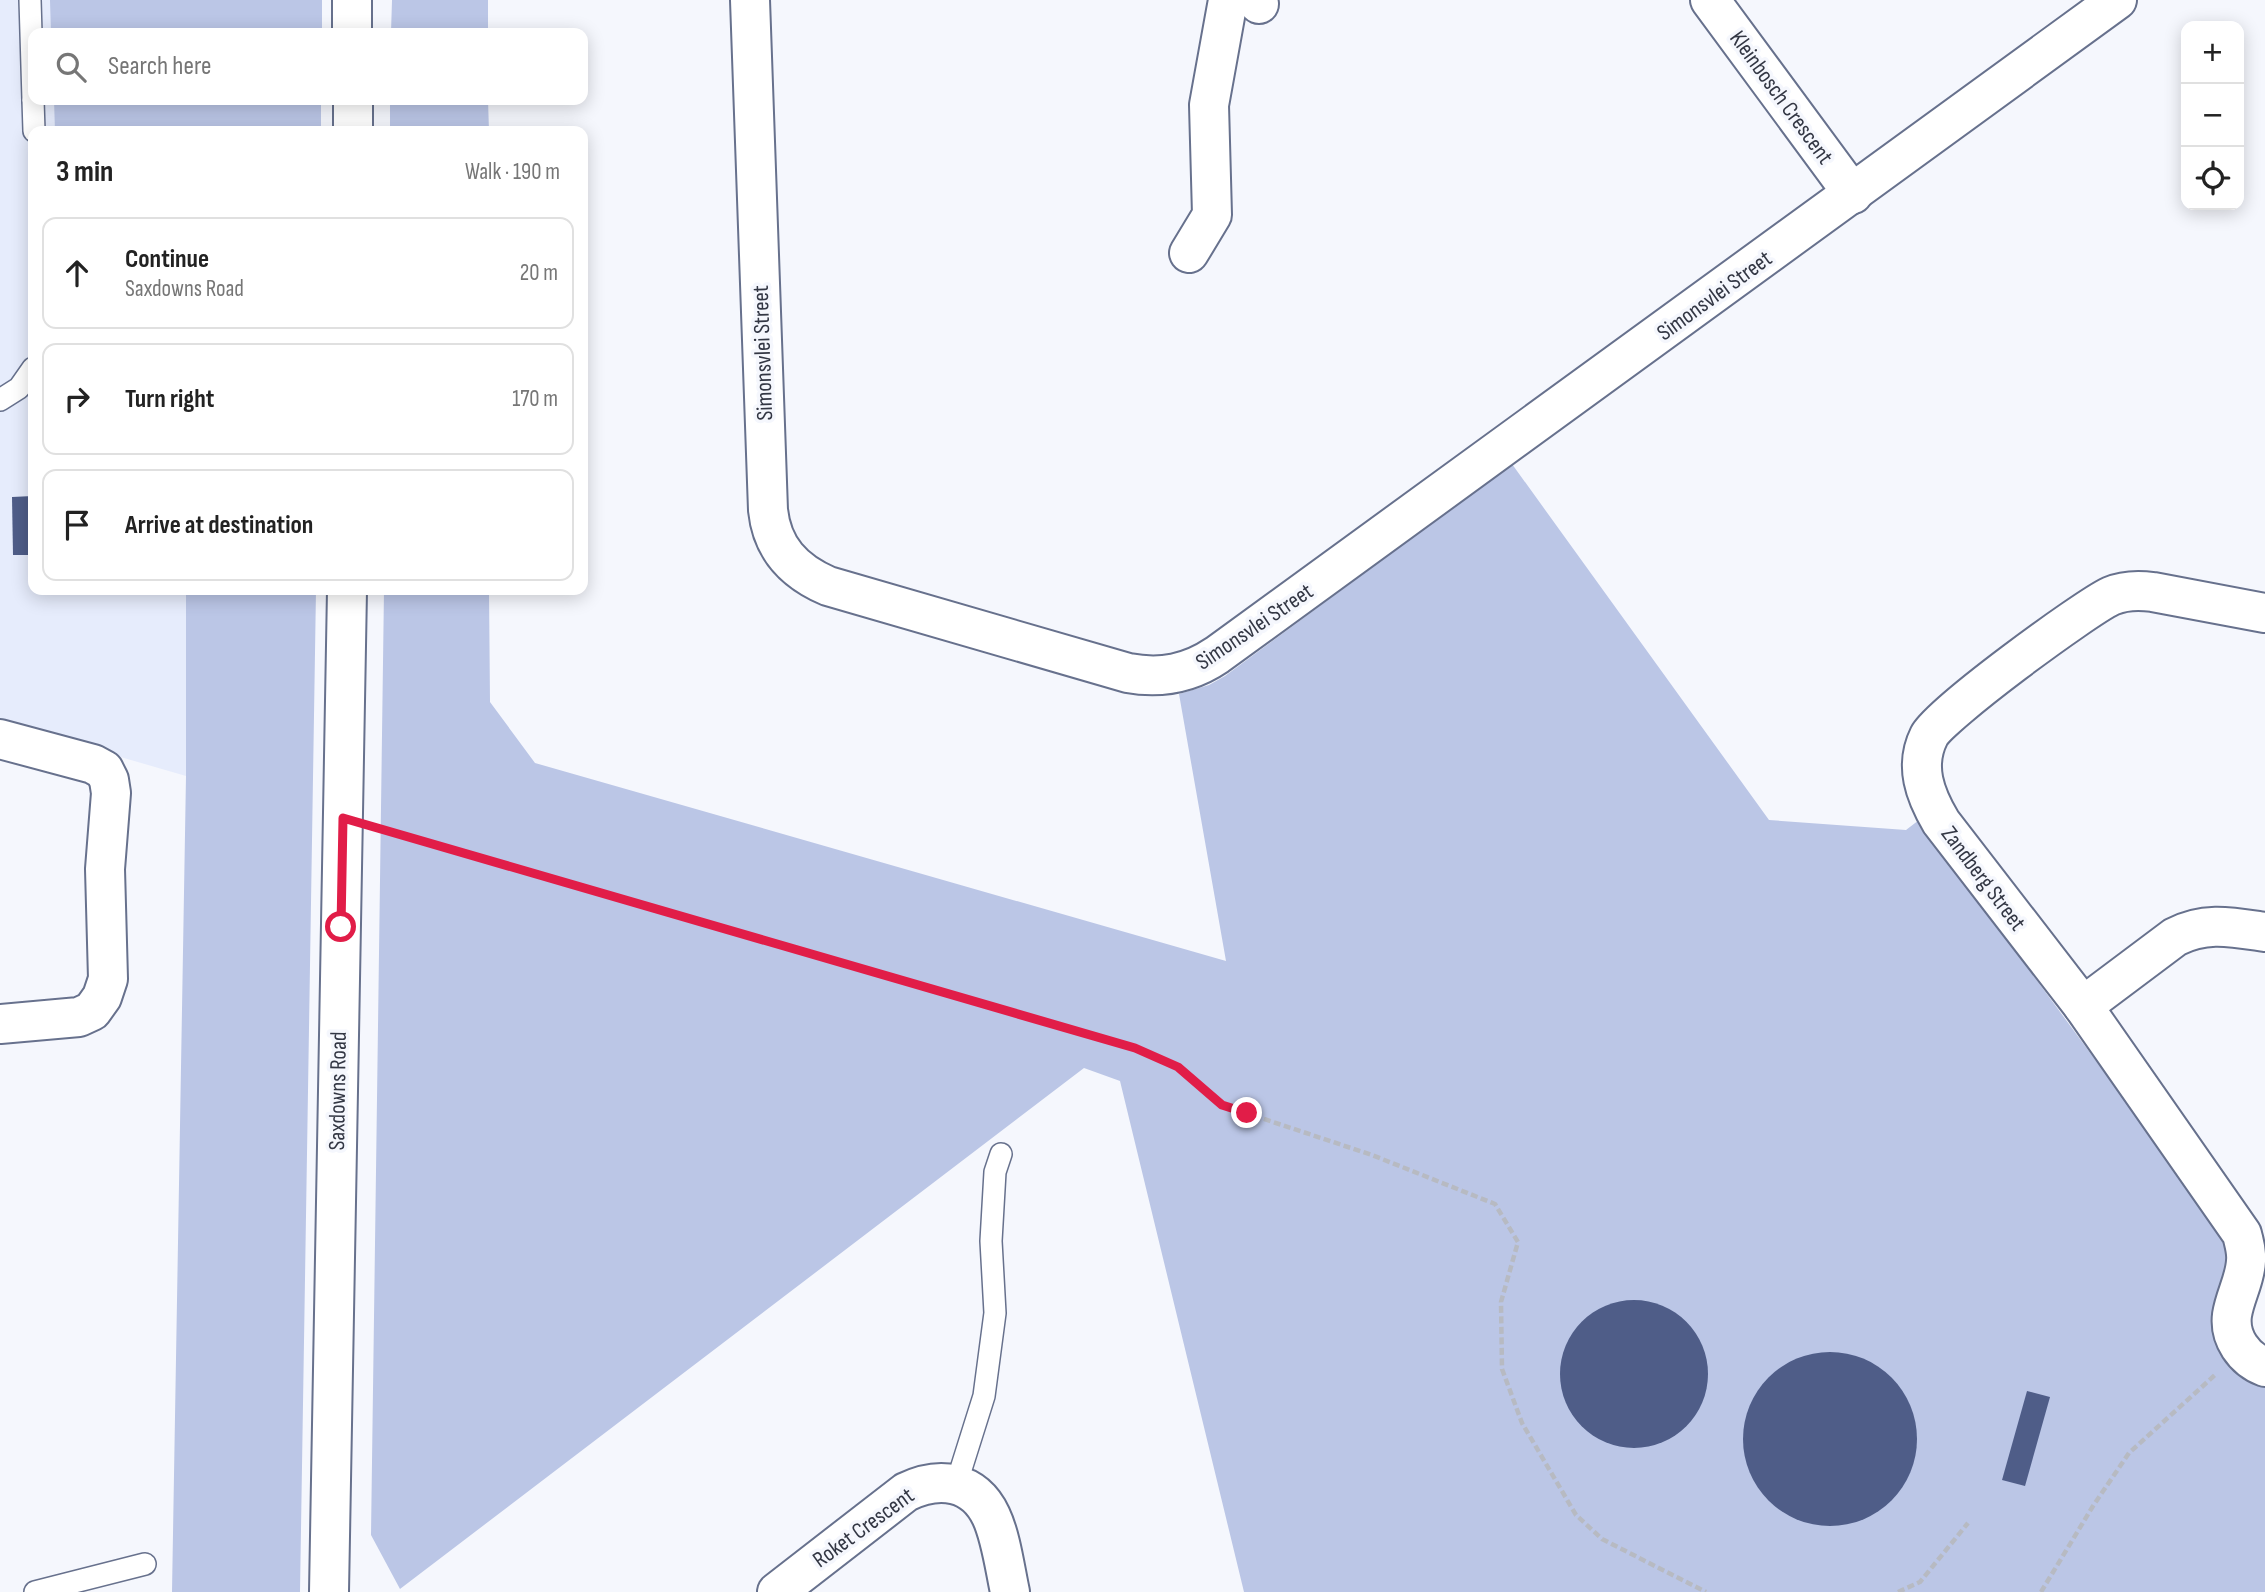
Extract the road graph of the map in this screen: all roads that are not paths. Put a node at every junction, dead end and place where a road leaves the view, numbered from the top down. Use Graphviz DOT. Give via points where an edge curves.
graph roads {
  1 [pos="30,0"];
  2 [pos="352,0"];
  3 [pos="750,0"];
  4 [pos="1710,0"];
  5 [pos="2117,0"];
  6 [pos="1248,1"];
  7 [pos="31,28"];
  8 [pos="352,28"];
  9 [pos="33,105"];
  10 [pos="352,105"];
  11 [pos="34,126"];
  12 [pos="353,126"];
  13 [pos="1853,194"];
  14 [pos="1189,253"];
  15 [pos="28,375"];
  16 [pos="0,400"];
  17 [pos="347,595"];
  18 [pos="2265,613"];
  19 [pos="0,739"];
  20 [pos="2265,932"];
  21 [pos="2083,1006"];
  22 [pos="0,1024"];
  23 [pos="1000,1154"];
  24 [pos="2247,1353"];
  25 [pos="956,1485"];
  26 [pos="145,1563"];
  27 [pos="34,1592"];
  28 [pos="329,1592"];
  29 [pos="777,1592"];
  30 [pos="1010,1592"];
  1 -- 7 [label="lane"];
  2 -- 8 [label="street"];
  3 -- 13 [label="street, Simonsvlei Street" via="768,510 775,541 796,569 828,586 1149,677 1171,676 1210,660"];
  4 -- 13 [label="street, Kleinbosch Crescent"];
  5 -- 13 [label="street, Simonsvlei Street"];
  6 -- 14 [label="street" via="1209,105 1212,215"];
  9 -- 11 [label="lane"];
  10 -- 12 [label="street"];
  15 -- 16 [label="lane" via="19,388"];
  17 -- 28 [label="street, Saxdowns Road"];
  18 -- 21 [label="street, Zandberg Street" via="2153,592 2130,591 2111,597 2010,666 1930,733 1922,766 1928,799"];
  19 -- 22 [label="street" via="93,764 109,779 111,793 105,869 108,979 102,997 92,1011 79,1017"];
  20 -- 21 [label="street" via="2215,926 2188,930"];
  21 -- 24 [label="street, Zandberg Street" via="2242,1234 2246,1263 2232,1328"];
  23 -- 25 [label="lane" via="991,1241 995,1314 984,1396"];
  25 -- 29 [label="street, Roket Crescent" via="939,1482 906,1492"];
  25 -- 30 [label="street" via="983,1503 992,1518"];
  26 -- 27 [label="lane"];
}
